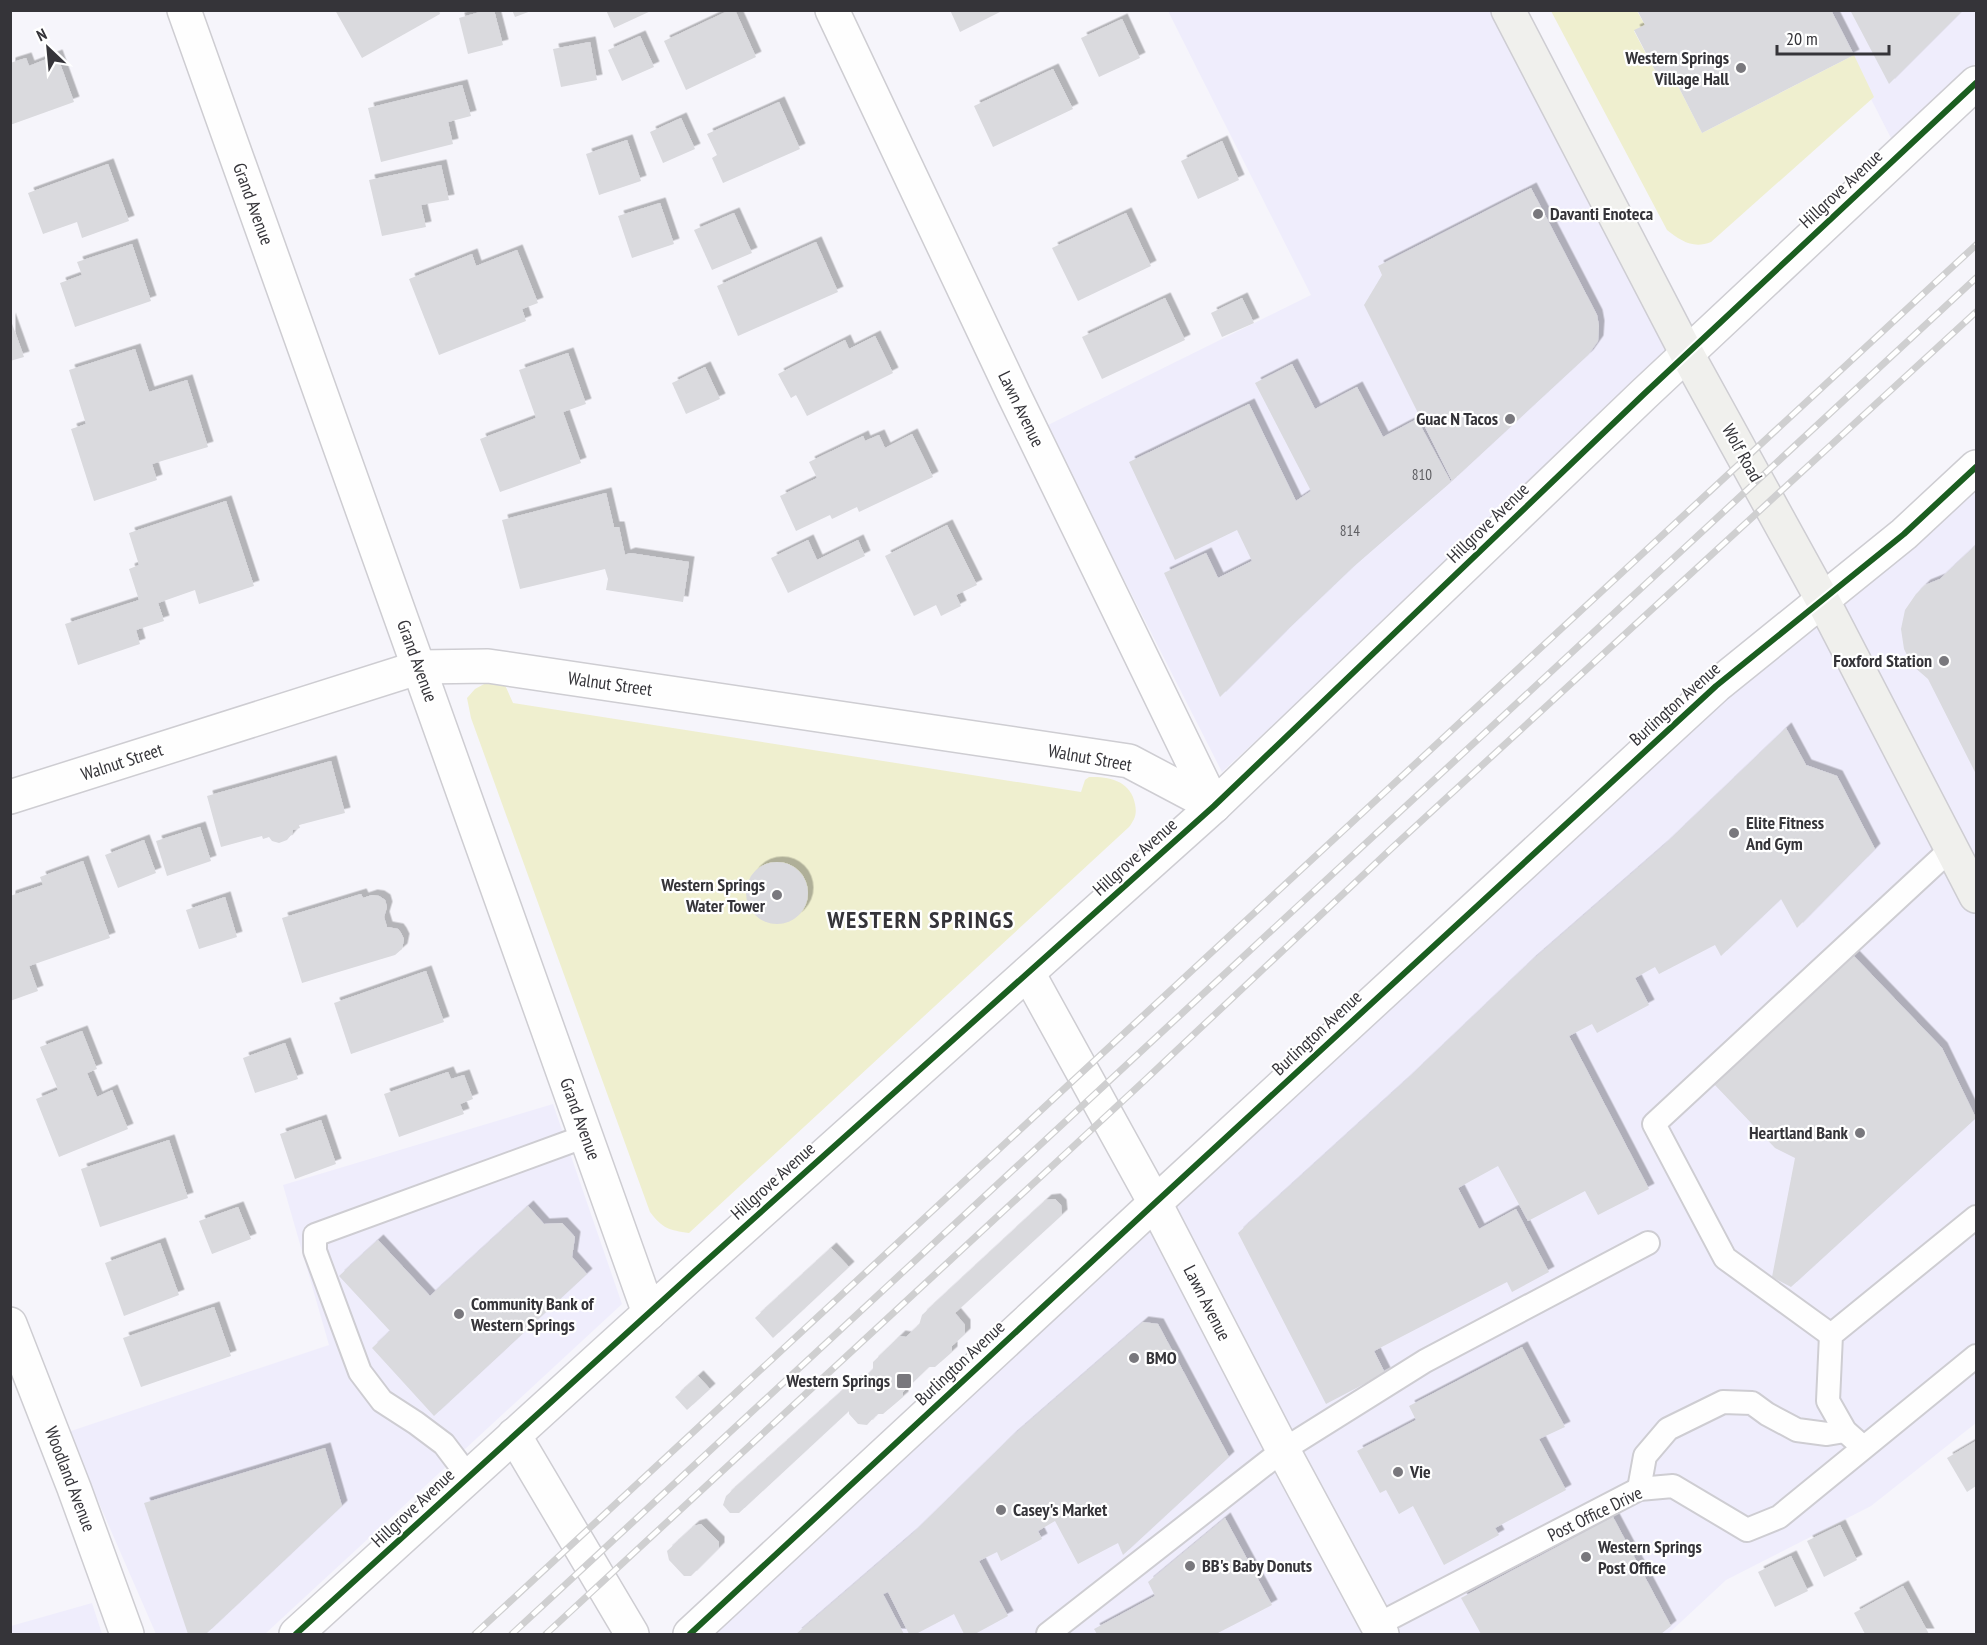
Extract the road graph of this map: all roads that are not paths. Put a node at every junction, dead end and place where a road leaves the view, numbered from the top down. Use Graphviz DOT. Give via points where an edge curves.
graph roads {
  1 [pos="184,10"];
  2 [pos="832,10"];
  3 [pos="1508,10"];
  4 [pos="1977,83"];
  5 [pos="1687,354"];
  6 [pos="1977,467"];
  7 [pos="1822,600"];
  8 [pos="420,667"];
  9 [pos="10,798"];
  10 [pos="1214,806"];
  11 [pos="1952,848"];
  12 [pos="1977,896"];
  13 [pos="1028,973"];
  14 [pos="586,1136"];
  15 [pos="1155,1203"];
  16 [pos="1977,1217"];
  17 [pos="1648,1243"];
  18 [pos="649,1313"];
  19 [pos="10,1324"];
  20 [pos="1832,1335"];
  21 [pos="1977,1356"];
  22 [pos="1845,1431"];
  23 [pos="514,1435"];
  24 [pos="1863,1447"];
  25 [pos="1283,1450"];
  26 [pos="469,1477"];
  27 [pos="1639,1489"];
  28 [pos="1379,1630"];
  29 [pos="127,1635"];
  30 [pos="296,1635"];
  31 [pos="632,1635"];
  32 [pos="690,1635"];
  33 [pos="1048,1635"];
  1 -- 8 [label="street, Grand Avenue"];
  2 -- 10 [label="street, Lawn Avenue"];
  3 -- 5 [label="main road, Wolf Road"];
  4 -- 5 [label="street, Hillgrove Avenue"];
  5 -- 7 [label="main road, Wolf Road"];
  5 -- 10 [label="street, Hillgrove Avenue"];
  6 -- 7 [label="street, Burlington Avenue" via="1904,534"];
  7 -- 11 [label="main road, Wolf Road"];
  7 -- 15 [label="street, Burlington Avenue" via="1716,686"];
  8 -- 9 [label="street, Walnut Street"];
  8 -- 10 [label="street, Walnut Street" via="488,666 1129,762"];
  8 -- 14 [label="street, Grand Avenue"];
  10 -- 13 [label="street, Hillgrove Avenue"];
  11 -- 12 [label="main road, Wolf Road"];
  11 -- 20 [label="lane" via="1654,1124 1725,1258"];
  13 -- 15 [label="street, Lawn Avenue"];
  13 -- 18 [label="street, Hillgrove Avenue"];
  14 -- 18 [label="street, Grand Avenue"];
  14 -- 26 [label="lane" via="315,1235 315,1251 360,1372 382,1401 444,1444"];
  15 -- 25 [label="street, Lawn Avenue"];
  15 -- 32 [label="street, Burlington Avenue"];
  16 -- 20 [label="lane"];
  17 -- 25 [label="lane" via="1425,1361"];
  18 -- 23 [label="street, Hillgrove Avenue"];
  19 -- 29 [label="street, Woodland Avenue"];
  20 -- 22 [label="lane" via="1828,1401"];
  21 -- 24 [label="lane, Post Office Drive"];
  22 -- 24 [label="lane"];
  22 -- 27 [label="lane" via="1827,1434 1797,1430 1752,1403 1722,1402 1668,1429 1644,1456"];
  23 -- 26 [label="street, Hillgrove Avenue"];
  23 -- 31 [label="street"];
  24 -- 27 [label="lane, Post Office Drive" via="1779,1517 1747,1530 1673,1486"];
  25 -- 28 [label="street, Lawn Avenue"];
  25 -- 33 [label="lane"];
  26 -- 30 [label="street, Hillgrove Avenue"];
  27 -- 28 [label="lane, Post Office Drive"];
}
